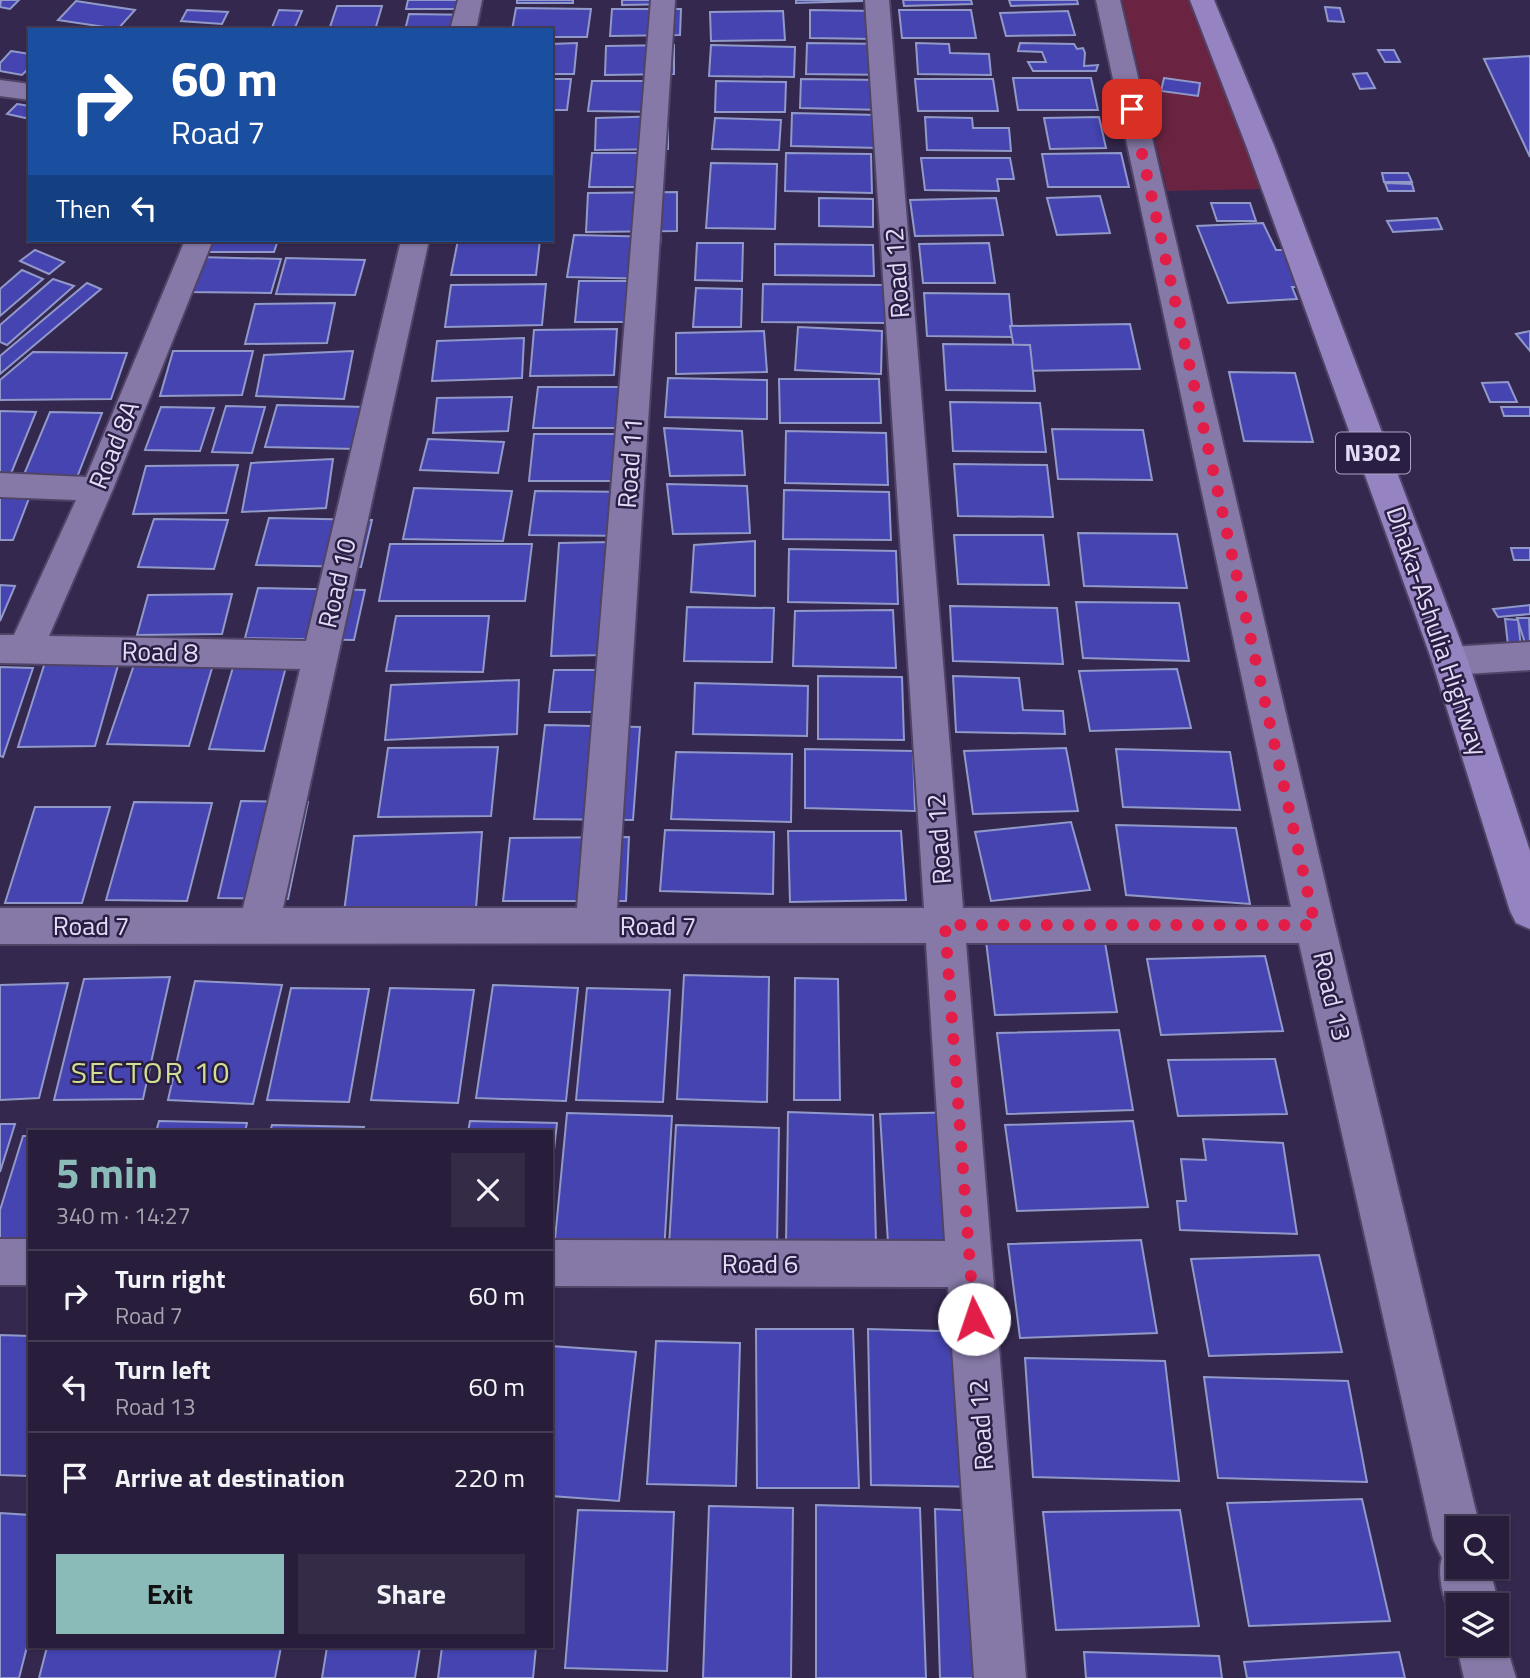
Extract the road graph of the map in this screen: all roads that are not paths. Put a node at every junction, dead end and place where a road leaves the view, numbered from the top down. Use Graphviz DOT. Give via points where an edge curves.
graph roads {
  1 [pos="470,0"];
  2 [pos="663,0"];
  3 [pos="877,0"];
  4 [pos="1108,0"];
  5 [pos="1202,0"];
  6 [pos="463,28"];
  7 [pos="0,88"];
  8 [pos="28,92"];
  9 [pos="199,242"];
  10 [pos="415,242"];
  11 [pos="0,485"];
  12 [pos="97,489"];
  13 [pos="13,649"];
  14 [pos="321,655"];
  15 [pos="1530,656"];
  16 [pos="1450,661"];
  17 [pos="1530,911"];
  18 [pos="945,925"];
  19 [pos="1315,925"];
  20 [pos="0,926"];
  21 [pos="259,926"];
  22 [pos="596,926"];
  23 [pos="0,1262"];
  24 [pos="28,1262"];
  25 [pos="553,1263"];
  26 [pos="970,1264"];
  27 [pos="1453,1516"];
  28 [pos="1485,1656"];
  29 [pos="1000,1678"];
  30 [pos="1490,1678"];
  1 -- 6 [label="street"];
  2 -- 22 [label="street, Road 11"];
  3 -- 18 [label="street, Road 12"];
  4 -- 19 [label="street, Road 13"];
  5 -- 16 [label="highway, Dhaka-Ashulia Highway / N302"];
  7 -- 8 [label="street"];
  9 -- 12 [label="street, Road 8A"];
  10 -- 14 [label="street, Road 10"];
  11 -- 12 [label="street"];
  12 -- 13 [label="street, Road 8A"];
  13 -- 14 [label="street, Road 8"];
  14 -- 21 [label="street, Road 10"];
  15 -- 16 [label="street"];
  16 -- 17 [label="highway, Dhaka-Ashulia Highway / N302"];
  18 -- 19 [label="street, Road 7"];
  18 -- 22 [label="street, Road 7"];
  18 -- 26 [label="street, Road 12"];
  19 -- 27 [label="street, Road 13"];
  20 -- 21 [label="street, Road 7"];
  21 -- 22 [label="street, Road 7"];
  23 -- 24 [label="street"];
  25 -- 26 [label="street, Road 6"];
  26 -- 29 [label="street, Road 12"];
  28 -- 30 [label="street"];
}
